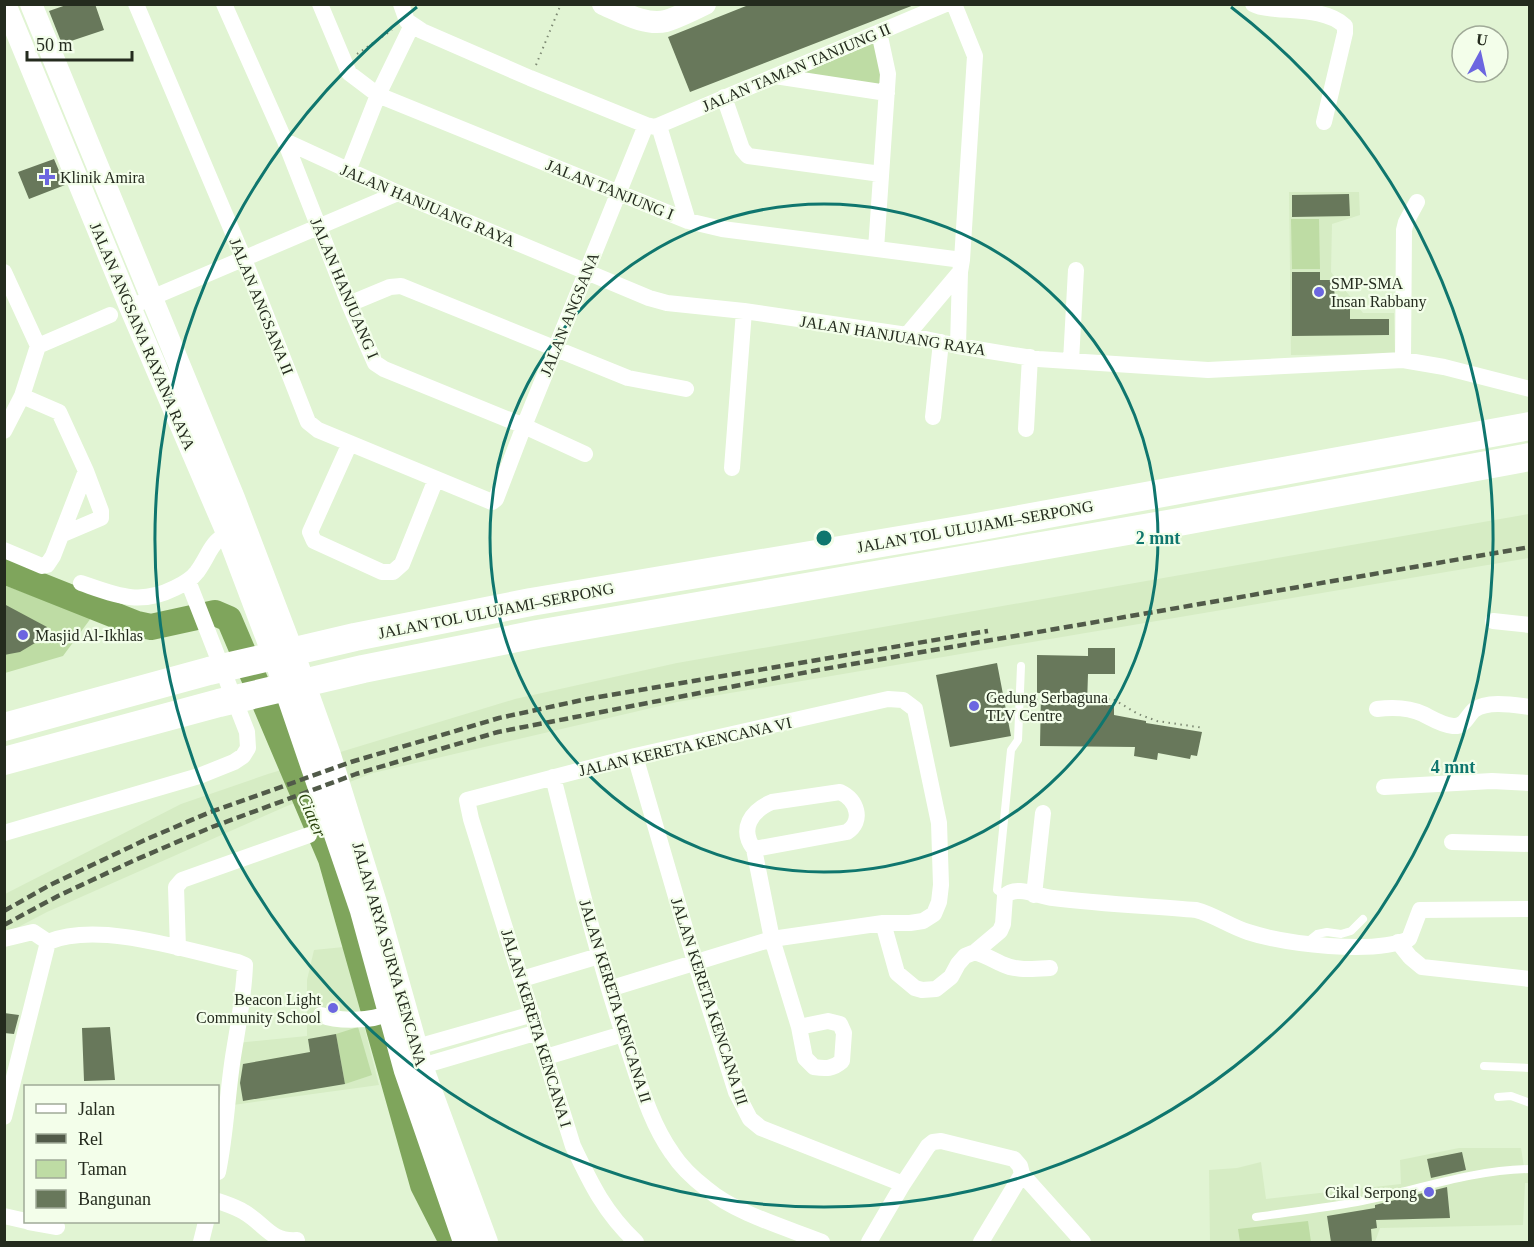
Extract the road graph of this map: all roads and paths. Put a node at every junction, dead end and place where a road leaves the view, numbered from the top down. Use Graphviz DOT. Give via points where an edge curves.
graph roads {
  1 [pos="136,4"];
  2 [pos="224,4"];
  3 [pos="320,4"];
  4 [pos="401,4"];
  5 [pos="561,4"];
  6 [pos="603,4"];
  7 [pos="705,4"];
  8 [pos="946,4"];
  9 [pos="954,4"];
  10 [pos="1253,4"];
  11 [pos="34,6"];
  12 [pos="6,12"];
  13 [pos="410,23"];
  14 [pos="879,32"];
  15 [pos="345,62"];
  16 [pos="774,76"];
  17 [pos="530,78"];
  18 [pos="887,93"];
  19 [pos="378,95"];
  20 [pos="724,97"];
  21 [pos="1324,122"];
  22 [pos="653,125"];
  23 [pos="285,141"];
  24 [pos="348,171"];
  25 [pos="881,174"];
  26 [pos="398,193"];
  27 [pos="619,193"];
  28 [pos="1417,202"];
  29 [pos="688,221"];
  30 [pos="318,227"];
  31 [pos="876,249"];
  32 [pos="244,259"];
  33 [pos="961,266"];
  34 [pos="1076,270"];
  35 [pos="4,272"];
  36 [pos="586,272"];
  37 [pos="151,298"];
  38 [pos="349,304"];
  39 [pos="120,311"];
  40 [pos="744,311"];
  41 [pos="907,335"];
  42 [pos="941,342"];
  43 [pos="38,346"];
  44 [pos="958,346"];
  45 [pos="556,348"];
  46 [pos="1030,357"];
  47 [pos="1403,360"];
  48 [pos="1071,361"];
  49 [pos="686,389"];
  50 [pos="1530,389"];
  51 [pos="22,396"];
  52 [pos="933,417"];
  53 [pos="524,426"];
  54 [pos="1530,426"];
  55 [pos="1026,429"];
  56 [pos="4,431"];
  57 [pos="350,443"];
  58 [pos="585,454"];
  59 [pos="1530,457"];
  60 [pos="732,468"];
  61 [pos="86,471"];
  62 [pos="436,479"];
  63 [pos="492,502"];
  64 [pos="236,529"];
  65 [pos="61,535"];
  66 [pos="4,550"];
  67 [pos="188,581"];
  68 [pos="81,583"];
  69 [pos="1494,621"];
  70 [pos="1530,625"];
  71 [pos="288,665"];
  72 [pos="1021,666"];
  73 [pos="212,670"];
  74 [pos="1030,699"];
  75 [pos="219,703"];
  76 [pos="1530,707"];
  77 [pos="4,709"];
  78 [pos="1377,709"];
  79 [pos="4,728"];
  80 [pos="1204,728"];
  81 [pos="635,756"];
  82 [pos="4,761"];
  83 [pos="4,773"];
  84 [pos="553,777"];
  85 [pos="1530,783"];
  86 [pos="1384,787"];
  87 [pos="468,799"];
  88 [pos="1043,813"];
  89 [pos="4,833"];
  90 [pos="309,835"];
  91 [pos="1452,842"];
  92 [pos="1530,844"];
  93 [pos="754,849"];
  94 [pos="1034,895"];
  95 [pos="1005,897"];
  96 [pos="369,909"];
  97 [pos="1530,909"];
  98 [pos="1363,919"];
  99 [pos="883,923"];
  100 [pos="4,939"];
  101 [pos="772,939"];
  102 [pos="48,942"];
  103 [pos="1307,942"];
  104 [pos="1398,942"];
  105 [pos="178,948"];
  106 [pos="975,952"];
  107 [pos="599,956"];
  108 [pos="695,962"];
  109 [pos="1050,968"];
  110 [pos="522,979"];
  111 [pos="1530,980"];
  112 [pos="609,989"];
  113 [pos="533,1014"];
  114 [pos="321,1015"];
  115 [pos="380,1017"];
  116 [pos="800,1028"];
  117 [pos="538,1032"];
  118 [pos="623,1034"];
  119 [pos="546,1057"];
  120 [pos="411,1059"];
  121 [pos="1484,1065"];
  122 [pos="1530,1068"];
  123 [pos="7,1095"];
  124 [pos="1498,1097"];
  125 [pos="1530,1103"];
  126 [pos="4,1117"];
  127 [pos="219,1167"];
  128 [pos="1530,1169"];
  129 [pos="1022,1174"];
  130 [pos="903,1184"];
  131 [pos="219,1201"];
  132 [pos="4,1216"];
  133 [pos="1256,1217"];
  134 [pos="24,1220"];
  135 [pos="37,1223"];
  136 [pos="206,1223"];
  137 [pos="57,1227"];
  138 [pos="297,1240"];
  139 [pos="201,1242"];
  140 [pos="464,1242"];
  141 [pos="488,1242"];
  142 [pos="636,1242"];
  143 [pos="822,1242"];
  144 [pos="869,1242"];
  145 [pos="981,1242"];
  146 [pos="1083,1242"];
  1 -- 32 [label="street, JALAN ANGSANA II"];
  2 -- 23 [label="street, JALAN HANJUANG I"];
  3 -- 15 [label="street, JALAN TANJUNG I"];
  4 -- 13 [label="street"];
  5 -- 17 [label="path"];
  6 -- 7 [label="street" via="652,21 666,21"];
  8 -- 14 [label="street, JALAN TAMAN TANJUNG II"];
  9 -- 33 [label="street" via="975,56"];
  10 -- 21 [label="street" via="1328,16 1345,26"];
  11 -- 12 [label="street"];
  11 -- 37 [label="street, JALAN ANGSANA RAYANA RAYA"];
  12 -- 39 [label="street, JALAN ANGSANA RAYANA RAYA"];
  13 -- 15 [label="path"];
  13 -- 17 [label="street"];
  13 -- 19 [label="street"];
  14 -- 16 [label="street, JALAN TAMAN TANJUNG II"];
  14 -- 18 [label="street" via="887,63"];
  15 -- 19 [label="street, JALAN TANJUNG I" via="349,73"];
  16 -- 18 [label="street"];
  16 -- 20 [label="street, JALAN TAMAN TANJUNG II"];
  17 -- 22 [label="street"];
  18 -- 25 [label="street"];
  19 -- 24 [label="street"];
  19 -- 27 [label="street, JALAN TANJUNG I"];
  20 -- 22 [label="street, JALAN TAMAN TANJUNG II"];
  20 -- 25 [label="street" via="748,156"];
  22 -- 27 [label="street, JALAN ANGSANA"];
  22 -- 29 [label="street"];
  23 -- 24 [label="street, JALAN HANJUANG RAYA"];
  23 -- 30 [label="street, JALAN HANJUANG I"];
  24 -- 26 [label="street, JALAN HANJUANG RAYA"];
  25 -- 31 [label="street"];
  26 -- 30 [label="street"];
  26 -- 36 [label="street, JALAN HANJUANG RAYA"];
  27 -- 29 [label="street, JALAN TANJUNG I"];
  27 -- 36 [label="street, JALAN ANGSANA"];
  28 -- 47 [label="street" via="1404,230"];
  29 -- 31 [label="street, JALAN TANJUNG I" via="714,228"];
  30 -- 32 [label="street"];
  30 -- 38 [label="street, JALAN HANJUANG I"];
  31 -- 33 [label="street, JALAN TANJUNG I"];
  32 -- 37 [label="street"];
  32 -- 57 [label="street, JALAN ANGSANA II" via="308,422"];
  33 -- 41 [label="street"];
  33 -- 44 [label="street"];
  34 -- 48 [label="street"];
  35 -- 43 [label="street"];
  36 -- 40 [label="street, JALAN HANJUANG RAYA" via="667,303"];
  36 -- 45 [label="street, JALAN ANGSANA"];
  37 -- 39 [label="street"];
  37 -- 64 [label="street, JALAN ANGSANA RAYANA RAYA"];
  38 -- 45 [label="street" via="401,286"];
  38 -- 53 [label="street, JALAN HANJUANG I" via="375,363"];
  39 -- 43 [label="street"];
  39 -- 64 [label="street, JALAN ANGSANA RAYANA RAYA"];
  40 -- 41 [label="street, JALAN HANJUANG RAYA"];
  40 -- 60 [label="street"];
  41 -- 42 [label="street, JALAN HANJUANG RAYA"];
  42 -- 44 [label="street, JALAN HANJUANG RAYA"];
  42 -- 52 [label="street"];
  43 -- 51 [label="street"];
  44 -- 46 [label="street, JALAN HANJUANG RAYA"];
  45 -- 49 [label="street" via="628,378"];
  45 -- 53 [label="street, JALAN ANGSANA"];
  46 -- 48 [label="street, JALAN HANJUANG RAYA"];
  46 -- 55 [label="street"];
  47 -- 48 [label="street, JALAN HANJUANG RAYA" via="1208,370"];
  47 -- 50 [label="street, JALAN HANJUANG RAYA"];
  51 -- 56 [label="street"];
  51 -- 61 [label="street" via="59,412"];
  53 -- 58 [label="street, JALAN HANJUANG I"];
  53 -- 63 [label="street, JALAN ANGSANA"];
  54 -- 73 [label="highway, JALAN TOL ULUJAMI–SERPONG" via="971,528 531,602"];
  57 -- 62 [label="street, JALAN ANGSANA II"];
  57 -- 62 [label="street" via="310,536 382,572 393,572 402,564"];
  59 -- 75 [label="highway, JALAN TOL ULUJAMI–SERPONG" via="537,634"];
  61 -- 65 [label="street"];
  61 -- 65 [label="street" via="101,518"];
  62 -- 63 [label="street, JALAN ANGSANA II"];
  64 -- 67 [label="street" via="216,539"];
  64 -- 71 [label="street, JALAN ANGSANA RAYANA RAYA"];
  65 -- 66 [label="street" via="47,565"];
  67 -- 68 [label="street" via="151,597 134,599"];
  67 -- 89 [label="street" via="247,732 248,748 243,756 198,776"];
  69 -- 70 [label="street"];
  71 -- 96 [label="street, JALAN ARYA SURYA KENCANA" via="332,828"];
  71 -- 96 [label="street, JALAN ARYA SURYA KENCANA" via="330,755"];
  72 -- 95 [label="lane" via="1018,740 1011,750 997,890"];
  73 -- 77 [label="highway"];
  73 -- 79 [label="highway"];
  74 -- 80 [label="path" via="1113,699 1157,721"];
  75 -- 82 [label="highway"];
  75 -- 83 [label="highway"];
  76 -- 78 [label="street" via="1481,707 1458,726 1407,709"];
  81 -- 84 [label="street, JALAN KERETA KENCANA VI"];
  81 -- 99 [label="street, JALAN KERETA KENCANA VI" via="888,699 903,700 915,709 931,781 939,823 941,885 934,914 923,921"];
  81 -- 108 [label="street, JALAN KERETA KENCANA III"];
  84 -- 87 [label="street, JALAN KERETA KENCANA VI"];
  84 -- 107 [label="street, JALAN KERETA KENCANA II"];
  85 -- 86 [label="street" via="1492,781"];
  87 -- 110 [label="street, JALAN KERETA KENCANA I" via="466,803"];
  88 -- 94 [label="street"];
  90 -- 105 [label="street" via="182,880 176,887"];
  91 -- 92 [label="street"];
  93 -- 93 [label="street" via="747,828 762,806 840,792 854,804 858,820 848,832"];
  93 -- 101 [label="street"];
  94 -- 95 [label="street" via="1016,891"];
  94 -- 103 [label="street" via="1196,910 1246,931"];
  95 -- 106 [label="street" via="1000,931"];
  96 -- 115 [label="street, JALAN ARYA SURYA KENCANA"];
  96 -- 120 [label="street, JALAN ARYA SURYA KENCANA"];
  97 -- 104 [label="street" via="1419,910 1411,936"];
  98 -- 103 [label="lane" via="1351,931 1317,934"];
  99 -- 101 [label="street"];
  99 -- 106 [label="street" via="897,973 915,988 941,986 962,959"];
  100 -- 102 [label="street" via="33,932"];
  101 -- 108 [label="street"];
  101 -- 116 [label="street"];
  102 -- 105 [label="street" via="86,934"];
  102 -- 123 [label="street"];
  103 -- 104 [label="street" via="1366,947"];
  104 -- 111 [label="street" via="1422,967"];
  105 -- 127 [label="street" via="245,965"];
  106 -- 109 [label="street" via="1014,968"];
  107 -- 110 [label="street"];
  107 -- 112 [label="street, JALAN KERETA KENCANA II"];
  108 -- 112 [label="street"];
  108 -- 130 [label="street, JALAN KERETA KENCANA III" via="736,1092 750,1119 761,1128"];
  110 -- 113 [label="street, JALAN KERETA KENCANA I"];
  112 -- 118 [label="street, JALAN KERETA KENCANA II"];
  113 -- 117 [label="street, JALAN KERETA KENCANA I"];
  113 -- 120 [label="street"];
  114 -- 115 [label="street"];
  115 -- 120 [label="street, JALAN ARYA SURYA KENCANA"];
  117 -- 119 [label="street, JALAN KERETA KENCANA I"];
  117 -- 120 [label="street"];
  118 -- 119 [label="street"];
  118 -- 143 [label="street, JALAN KERETA KENCANA II" via="658,1131 688,1173 733,1206"];
  119 -- 142 [label="street, JALAN KERETA KENCANA I" via="573,1146 594,1191"];
  120 -- 140 [label="street, JALAN ARYA SURYA KENCANA"];
  120 -- 141 [label="street, JALAN ARYA SURYA KENCANA"];
  121 -- 122 [label="lane"];
  123 -- 126 [label="street"];
  124 -- 125 [label="lane" via="1511,1096"];
  128 -- 133 [label="lane" via="1489,1173 1358,1202"];
  129 -- 130 [label="street" via="1014,1159 941,1141 928,1146"];
  129 -- 145 [label="street"];
  129 -- 146 [label="street"];
  130 -- 144 [label="street"];
  131 -- 138 [label="street" via="243,1211 275,1238"];
  132 -- 134 [label="street"];
  135 -- 137 [label="street"];
  136 -- 139 [label="street"];
}
